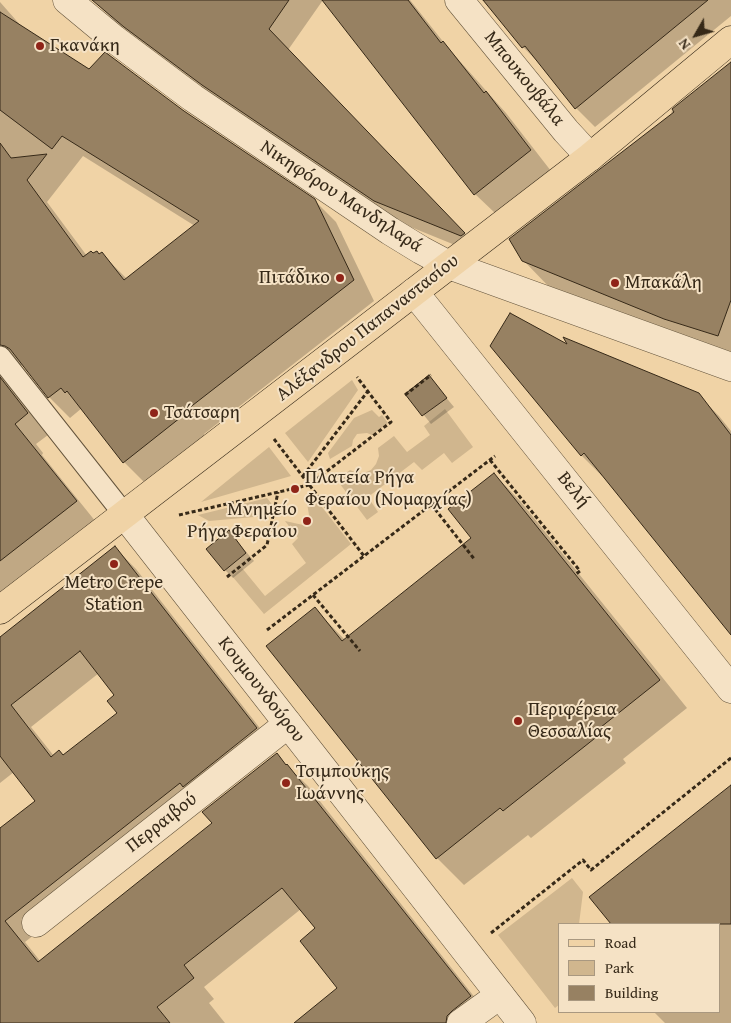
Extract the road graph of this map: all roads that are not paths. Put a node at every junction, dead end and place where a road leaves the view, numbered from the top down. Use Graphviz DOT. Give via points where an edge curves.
graph roads {
  1 [pos="67,0"];
  2 [pos="459,0"];
  3 [pos="731,40"];
  4 [pos="590,158"];
  5 [pos="449,265"];
  6 [pos="414,292"];
  7 [pos="0,357"];
  8 [pos="731,367"];
  9 [pos="124,514"];
  10 [pos="0,610"];
  11 [pos="731,689"];
  12 [pos="288,724"];
  13 [pos="36,923"];
  14 [pos="500,995"];
  15 [pos="461,1023"];
  16 [pos="522,1023"];
  1 -- 5 [label="street, Νικηφόρου Μανδηλαρά" via="193,98 390,231"];
  2 -- 4 [label="street, Μπουκουβάλα"];
  3 -- 4 [label="main road, Αλέξανδρου Παπαναστασίου"];
  4 -- 5 [label="main road, Αλέξανδρου Παπαναστασίου"];
  5 -- 6 [label="main road, Αλέξανδρου Παπαναστασίου"];
  5 -- 8 [label="street, Νικηφόρου Μανδηλαρά"];
  6 -- 9 [label="main road, Αλέξανδρου Παπαναστασίου"];
  6 -- 11 [label="street, Βελή"];
  7 -- 9 [label="street, Κουμουνδούρου"];
  9 -- 10 [label="main road, Αλέξανδρου Παπαναστασίου"];
  9 -- 12 [label="street, Κουμουνδούρου"];
  12 -- 13 [label="street, Περραιβού"];
  12 -- 14 [label="street, Κουμουνδούρου"];
  14 -- 15 [label="street"];
  14 -- 16 [label="street, Κουμουνδούρου"];
}
